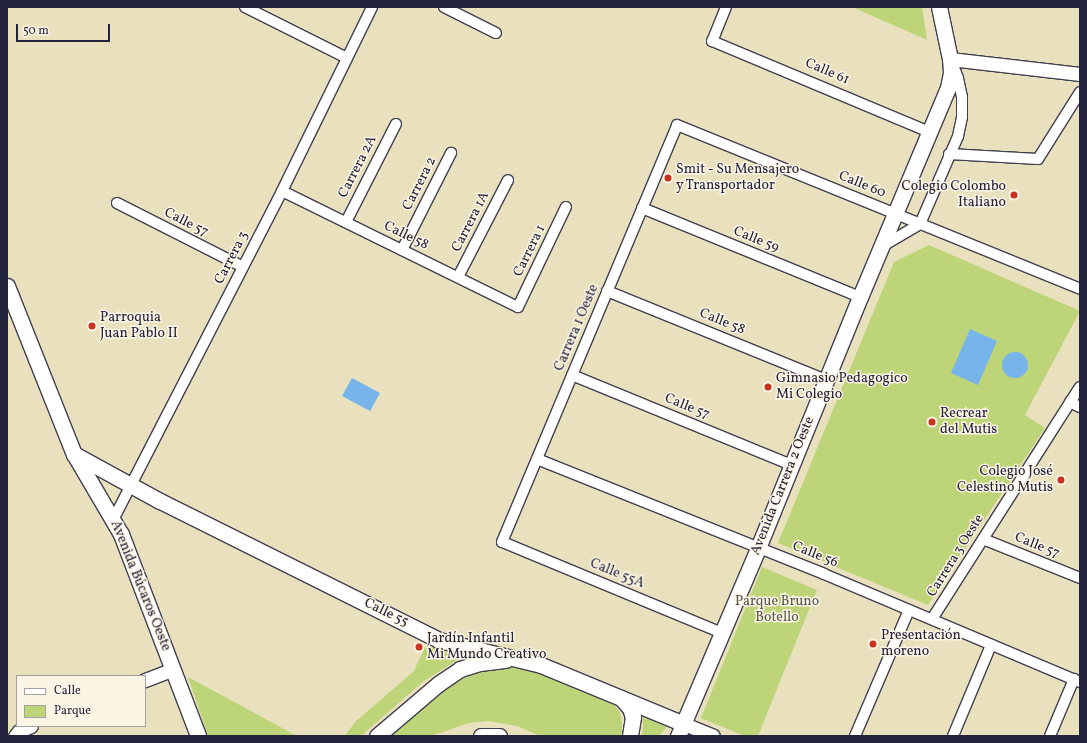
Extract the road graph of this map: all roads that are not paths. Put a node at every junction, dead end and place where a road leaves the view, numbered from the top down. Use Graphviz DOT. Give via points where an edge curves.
graph roads {
  1 [pos="245,7"];
  2 [pos="372,7"];
  3 [pos="444,7"];
  4 [pos="726,7"];
  5 [pos="938,7"];
  6 [pos="496,33"];
  7 [pos="347,58"];
  8 [pos="950,59"];
  9 [pos="1080,74"];
  10 [pos="1080,92"];
  11 [pos="396,124"];
  12 [pos="677,125"];
  13 [pos="930,132"];
  14 [pos="451,153"];
  15 [pos="950,154"];
  16 [pos="508,180"];
  17 [pos="282,191"];
  18 [pos="117,203"];
  19 [pos="566,207"];
  20 [pos="642,208"];
  21 [pos="895,214"];
  22 [pos="346,222"];
  23 [pos="920,224"];
  24 [pos="881,247"];
  25 [pos="402,250"];
  26 [pos="243,268"];
  27 [pos="458,277"];
  28 [pos="7,286"];
  29 [pos="1080,289"];
  30 [pos="607,291"];
  31 [pos="860,297"];
  32 [pos="518,306"];
  33 [pos="572,375"];
  34 [pos="826,380"];
  35 [pos="1080,387"];
  36 [pos="1070,402"];
  37 [pos="1080,406"];
  38 [pos="74,454"];
  39 [pos="537,459"];
  40 [pos="791,465"];
  41 [pos="131,486"];
  42 [pos="113,520"];
  43 [pos="983,539"];
  44 [pos="502,542"];
  45 [pos="758,548"];
  46 [pos="1080,578"];
  47 [pos="909,610"];
  48 [pos="932,620"];
  49 [pos="722,633"];
  50 [pos="991,645"];
  51 [pos="519,658"];
  52 [pos="173,669"];
  53 [pos="146,680"];
  54 [pos="1077,681"];
  55 [pos="621,698"];
  56 [pos="681,730"];
  57 [pos="198,736"];
  58 [pos="377,736"];
  59 [pos="481,736"];
  60 [pos="499,736"];
  61 [pos="630,736"];
  62 [pos="713,736"];
  63 [pos="855,736"];
  64 [pos="953,736"];
  65 [pos="1050,736"];
  1 -- 7 [label="street"];
  2 -- 7 [label="street, Carrera 3"];
  3 -- 6 [label="street"];
  4 -- 13 [label="street, Calle 61" via="712,41"];
  5 -- 8 [label="main road, Avenida Carrera 2 Oeste"];
  7 -- 17 [label="street, Carrera 3"];
  8 -- 9 [label="street"];
  8 -- 13 [label="main road, Avenida Carrera 2 Oeste" via="950,82"];
  8 -- 15 [label="street, Avenida Carrera 2 Oeste" via="962,97 962,117 958,136"];
  10 -- 15 [label="street" via="1038,159"];
  11 -- 22 [label="street, Carrera 2A"];
  12 -- 20 [label="street, Carrera 1 Oeste"];
  12 -- 21 [label="street, Calle 60"];
  13 -- 21 [label="main road, Avenida Carrera 2 Oeste"];
  14 -- 25 [label="street, Carrera 2"];
  15 -- 23 [label="street, Avenida Carrera 2 Oeste"];
  16 -- 27 [label="street, Carrera 1A"];
  17 -- 22 [label="street, Calle 58"];
  17 -- 26 [label="street, Carrera 3"];
  18 -- 26 [label="street, Calle 57"];
  19 -- 32 [label="street, Carrera 1"];
  20 -- 30 [label="street, Carrera 1 Oeste"];
  20 -- 31 [label="street, Calle 59"];
  21 -- 23 [label="street, Calle 60"];
  21 -- 24 [label="main road, Avenida Carrera 2 Oeste"];
  22 -- 25 [label="street, Calle 58"];
  23 -- 24 [label="street"];
  23 -- 29 [label="street, Calle 60"];
  24 -- 31 [label="main road, Avenida Carrera 2 Oeste"];
  25 -- 27 [label="street, Calle 58"];
  26 -- 41 [label="street, Carrera 3"];
  27 -- 32 [label="street, Calle 58"];
  28 -- 38 [label="main road, Avenida Búcaros Oeste"];
  30 -- 33 [label="street, Carrera 1 Oeste"];
  30 -- 34 [label="street, Calle 58"];
  31 -- 34 [label="main road, Avenida Carrera 2 Oeste"];
  33 -- 39 [label="street, Carrera 1 Oeste"];
  33 -- 40 [label="street, Calle 57"];
  34 -- 40 [label="main road, Avenida Carrera 2 Oeste"];
  35 -- 36 [label="street, Carrera 3 Oeste"];
  36 -- 37 [label="street"];
  36 -- 43 [label="street, Carrera 3 Oeste"];
  38 -- 41 [label="main road, Calle 55"];
  38 -- 42 [label="main road, Avenida Búcaros Oeste"];
  39 -- 44 [label="street, Carrera 1 Oeste"];
  39 -- 45 [label="street, Calle 56"];
  40 -- 45 [label="main road, Avenida Carrera 2 Oeste"];
  41 -- 42 [label="street, Carrera 3"];
  41 -- 51 [label="main road, Calle 55" via="439,640"];
  42 -- 52 [label="main road, Avenida Búcaros Oeste" via="121,534"];
  43 -- 46 [label="street, Calle 57"];
  43 -- 48 [label="street, Carrera 3 Oeste"];
  44 -- 49 [label="street, Calle 55A"];
  45 -- 47 [label="street, Calle 56"];
  45 -- 49 [label="main road, Avenida Carrera 2 Oeste"];
  47 -- 48 [label="street, Calle 56"];
  47 -- 63 [label="street"];
  48 -- 50 [label="street, Calle 56"];
  49 -- 56 [label="main road, Avenida Carrera 2 Oeste"];
  50 -- 54 [label="street, Calle 56"];
  50 -- 64 [label="street"];
  51 -- 55 [label="main road, Calle 55" via="541,664"];
  51 -- 58 [label="main road" via="480,663 460,669 438,684"];
  52 -- 53 [label="street"];
  52 -- 57 [label="main road, Avenida Búcaros Oeste"];
  54 -- 65 [label="street"];
  55 -- 56 [label="main road, Calle 55"];
  55 -- 61 [label="main road" via="630,708 633,717"];
  56 -- 62 [label="street, Calle 55"];
  59 -- 60 [label="main road"];
}
